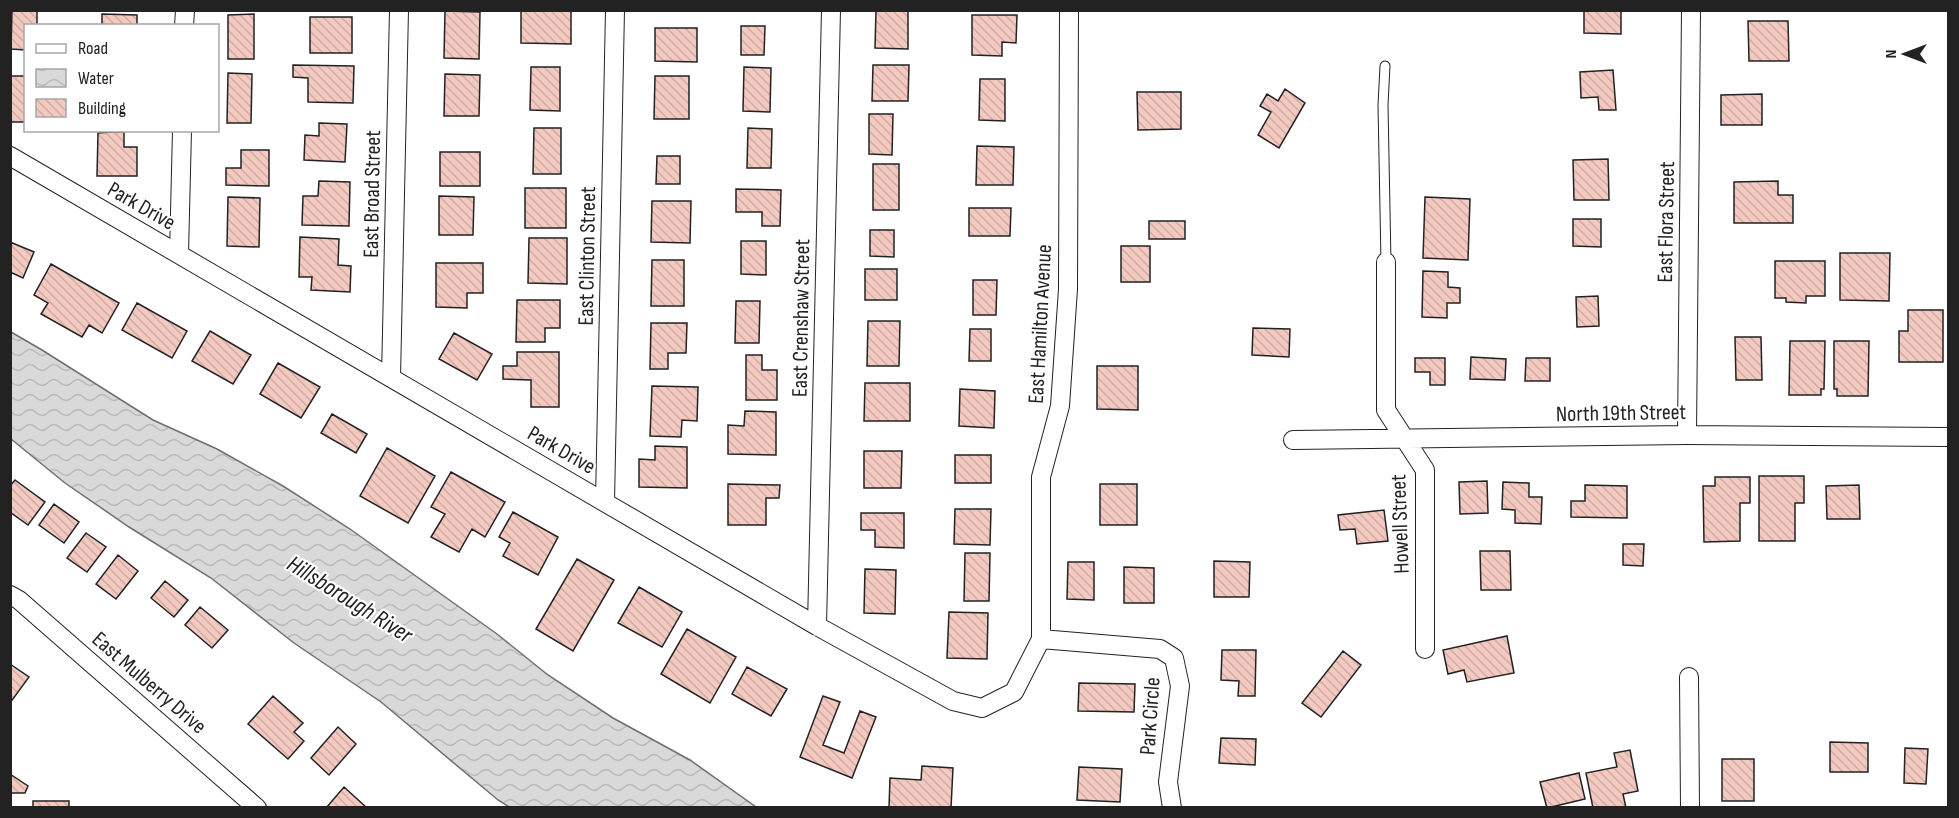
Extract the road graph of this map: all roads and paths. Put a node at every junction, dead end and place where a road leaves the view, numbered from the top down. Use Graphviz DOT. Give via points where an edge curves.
graph roads {
  1 [pos="399,10"];
  2 [pos="615,10"];
  3 [pos="831,10"];
  4 [pos="1069,10"];
  5 [pos="1691,10"];
  6 [pos="1385,66"];
  7 [pos="182,132"];
  8 [pos="10,156"];
  9 [pos="180,254"];
  10 [pos="1386,262"];
  11 [pos="391,378"];
  12 [pos="1687,435"];
  13 [pos="1948,438"];
  14 [pos="1293,440"];
  15 [pos="1406,440"];
  16 [pos="605,502"];
  17 [pos="13,602"];
  18 [pos="817,626"];
  19 [pos="1041,639"];
  20 [pos="1425,650"];
  21 [pos="1689,677"];
  22 [pos="257,807"];
  23 [pos="1172,807"];
  24 [pos="1690,807"];
  1 -- 11 [label="street, East Broad Street"];
  2 -- 16 [label="street, East Clinton Street"];
  3 -- 18 [label="street, East Crenshaw Street"];
  4 -- 19 [label="street, East Hamilton Avenue" via="1068,289 1060,406 1041,477"];
  5 -- 12 [label="street, East Flora Street"];
  6 -- 10 [label="lane"];
  7 -- 9 [label="street"];
  8 -- 9 [label="street, Park Drive"];
  9 -- 11 [label="street, Park Drive"];
  10 -- 15 [label="street, Howell Street" via="1386,410"];
  11 -- 16 [label="street, Park Drive"];
  12 -- 13 [label="street, North 19th Street"];
  12 -- 15 [label="street, North 19th Street"];
  14 -- 15 [label="street, North 19th Street"];
  15 -- 20 [label="street, Howell Street" via="1425,470"];
  16 -- 18 [label="street, Park Drive"];
  17 -- 22 [label="street, East Mulberry Drive"];
  18 -- 19 [label="street, Park Drive" via="953,701 982,708 1014,692"];
  19 -- 23 [label="street, Park Circle" via="1160,649 1174,658 1180,686 1168,782"];
  21 -- 24 [label="street"];
}
